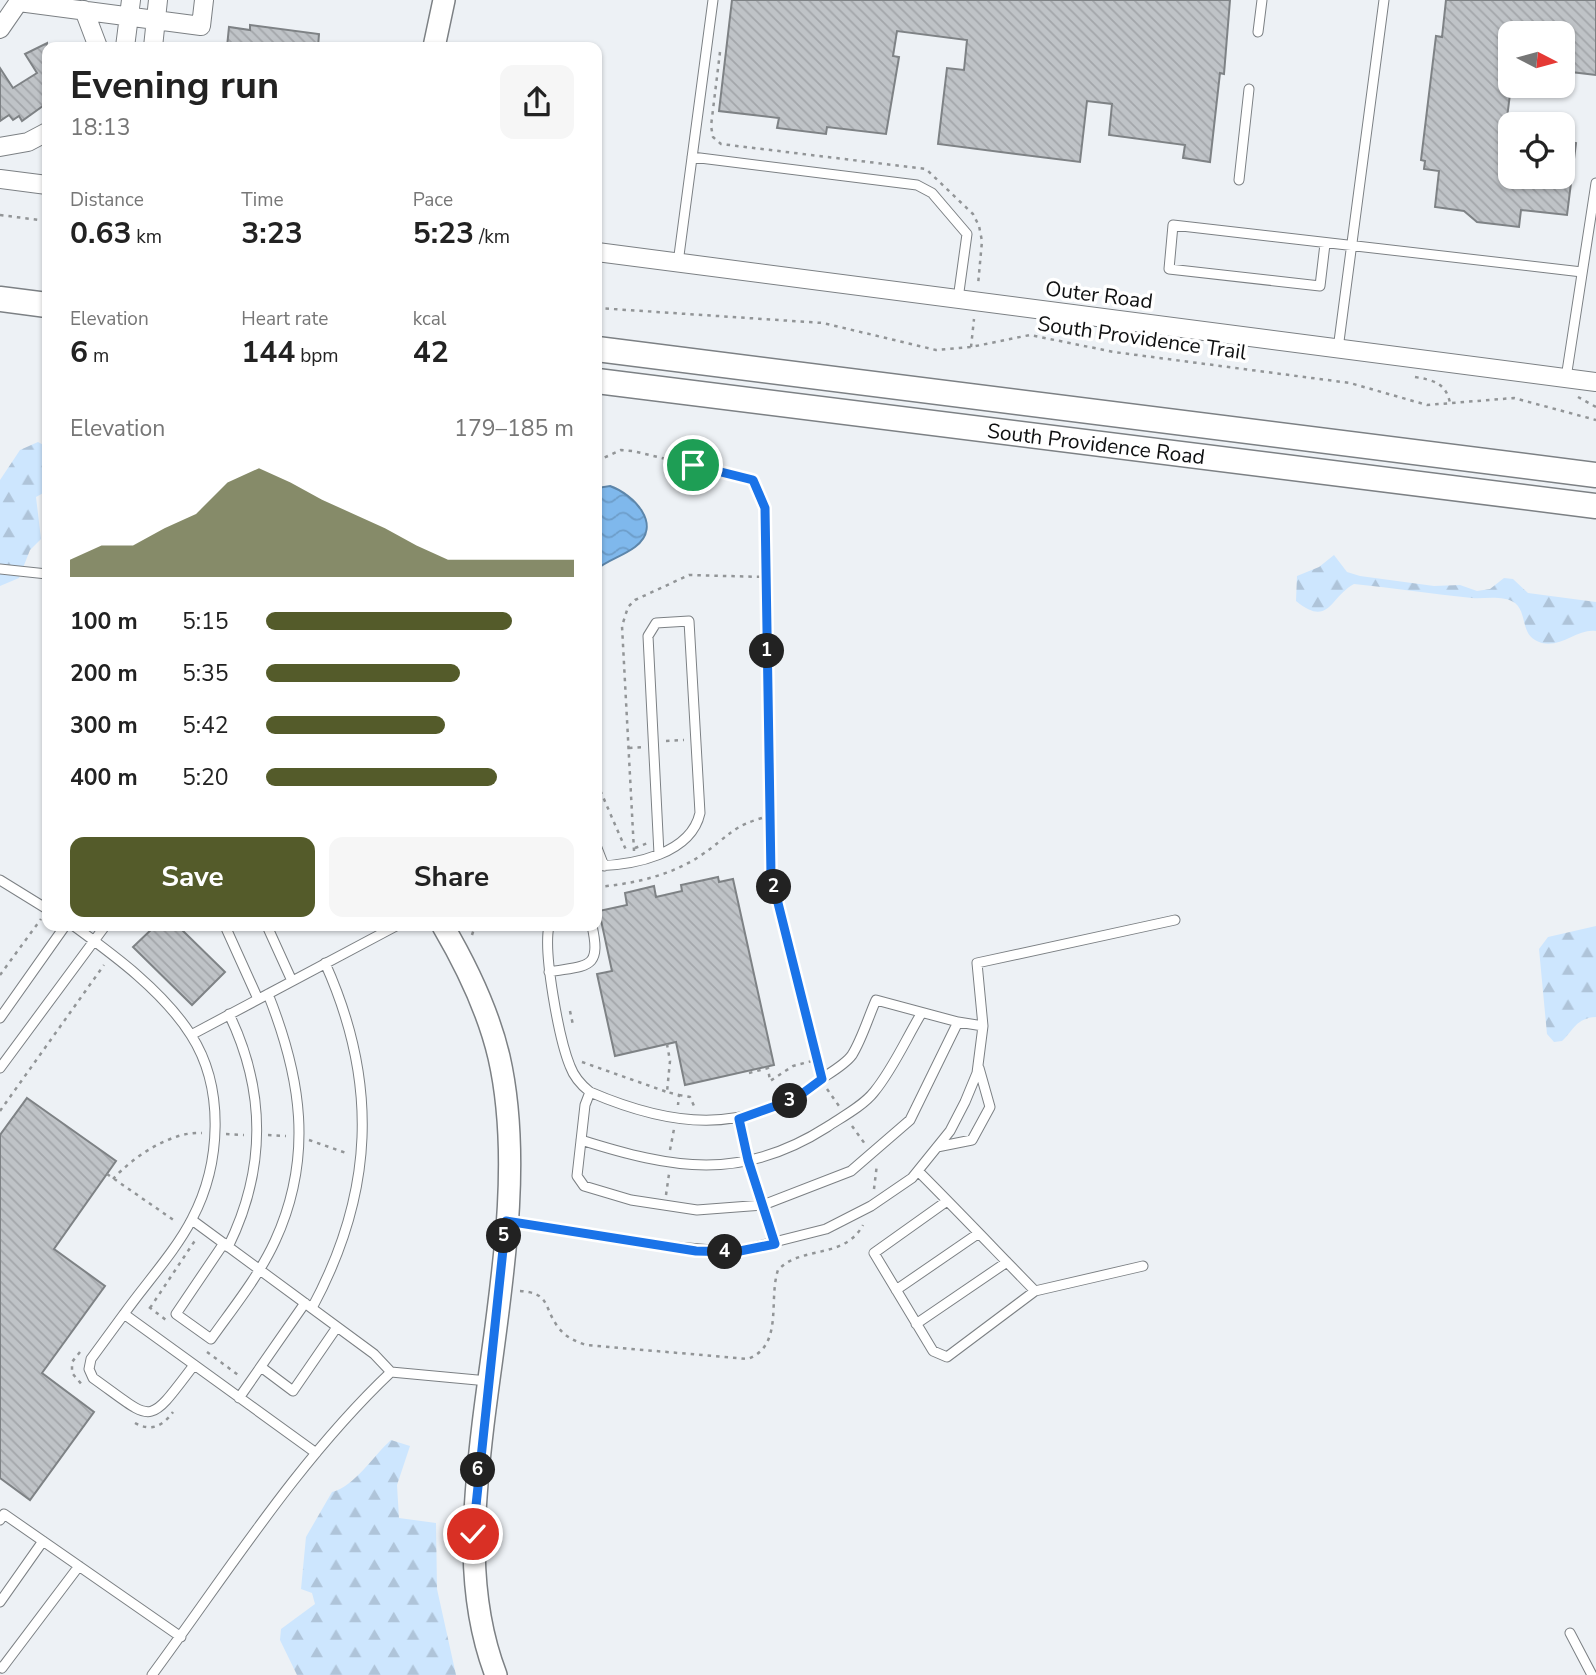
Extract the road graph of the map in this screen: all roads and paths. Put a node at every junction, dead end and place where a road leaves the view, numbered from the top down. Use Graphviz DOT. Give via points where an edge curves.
graph roads {
  1 [pos="158,0"];
  2 [pos="204,0"];
  3 [pos="444,0"];
  4 [pos="713,0"];
  5 [pos="1262,0"];
  6 [pos="1384,0"];
  7 [pos="20,1"];
  8 [pos="130,8"];
  9 [pos="83,10"];
  10 [pos="156,19"];
  11 [pos="0,29"];
  12 [pos="1258,32"];
  13 [pos="96,42"];
  14 [pos="126,42"];
  15 [pos="154,42"];
  16 [pos="434,42"];
  17 [pos="1249,89"];
  18 [pos="42,135"];
  19 [pos="0,146"];
  20 [pos="692,157"];
  21 [pos="0,179"];
  22 [pos="1238,180"];
  23 [pos="1596,183"];
  24 [pos="42,184"];
  25 [pos="0,215"];
  26 [pos="42,220"];
  27 [pos="1325,244"];
  28 [pos="1351,248"];
  29 [pos="602,253"];
  30 [pos="678,263"];
  31 [pos="1582,272"];
  32 [pos="0,299"];
  33 [pos="958,299"];
  34 [pos="42,303"];
  35 [pos="602,308"];
  36 [pos="1338,349"];
  37 [pos="602,350"];
  38 [pos="1566,379"];
  39 [pos="602,382"];
  40 [pos="1596,382"];
  41 [pos="1596,420"];
  42 [pos="602,459"];
  43 [pos="1596,475"];
  44 [pos="1596,506"];
  45 [pos="0,569"];
  46 [pos="42,573"];
  47 [pos="602,794"];
  48 [pos="769,816"];
  49 [pos="659,854"];
  50 [pos="631,862"];
  51 [pos="602,866"];
  52 [pos="0,880"];
  53 [pos="602,886"];
  54 [pos="42,906"];
  55 [pos="34,914"];
  56 [pos="1175,920"];
  57 [pos="61,931"];
  58 [pos="81,931"];
  59 [pos="102,931"];
  60 [pos="227,931"];
  61 [pos="269,931"];
  62 [pos="386,931"];
  63 [pos="446,931"];
  64 [pos="473,931"];
  65 [pos="548,931"];
  66 [pos="593,931"];
  67 [pos="472,935"];
  68 [pos="95,941"];
  69 [pos="325,963"];
  70 [pos="562,970"];
  71 [pos="113,971"];
  72 [pos="550,972"];
  73 [pos="0,975"];
  74 [pos="292,981"];
  75 [pos="268,993"];
  76 [pos="258,999"];
  77 [pos="229,1014"];
  78 [pos="921,1014"];
  79 [pos="0,1018"];
  80 [pos="958,1022"];
  81 [pos="982,1026"];
  82 [pos="191,1035"];
  83 [pos="575,1037"];
  84 [pos="816,1060"];
  85 [pos="581,1062"];
  86 [pos="978,1065"];
  87 [pos="0,1068"];
  88 [pos="749,1073"];
  89 [pos="822,1079"];
  90 [pos="590,1092"];
  91 [pos="667,1092"];
  92 [pos="679,1096"];
  93 [pos="696,1110"];
  94 [pos="0,1111"];
  95 [pos="845,1115"];
  96 [pos="739,1119"];
  97 [pos="204,1123"];
  98 [pos="204,1133"];
  99 [pos="215,1134"];
  100 [pos="257,1135"];
  101 [pos="299,1136"];
  102 [pos="203,1140"];
  103 [pos="581,1140"];
  104 [pos="937,1147"];
  105 [pos="871,1152"];
  106 [pos="362,1154"];
  107 [pos="748,1160"];
  108 [pos="918,1171"];
  109 [pos="107,1174"];
  110 [pos="113,1179"];
  111 [pos="947,1201"];
  112 [pos="763,1205"];
  113 [pos="871,1206"];
  114 [pos="182,1214"];
  115 [pos="192,1220"];
  116 [pos="506,1221"];
  117 [pos="185,1229"];
  118 [pos="979,1233"];
  119 [pos="775,1244"];
  120 [pos="226,1245"];
  121 [pos="1007,1262"];
  122 [pos="1143,1266"];
  123 [pos="259,1269"];
  124 [pos="500,1289"];
  125 [pos="896,1290"];
  126 [pos="1035,1291"];
  127 [pos="308,1306"];
  128 [pos="150,1308"];
  129 [pos="124,1314"];
  130 [pos="916,1324"];
  131 [pos="337,1327"];
  132 [pos="80,1352"];
  133 [pos="194,1365"];
  134 [pos="261,1367"];
  135 [pos="391,1372"];
  136 [pos="488,1381"];
  137 [pos="88,1390"];
  138 [pos="239,1398"];
  139 [pos="176,1409"];
  140 [pos="129,1418"];
  141 [pos="316,1453"];
  142 [pos="0,1520"];
  143 [pos="43,1541"];
  144 [pos="79,1566"];
  145 [pos="0,1601"];
  146 [pos="1570,1633"];
  147 [pos="181,1637"];
  148 [pos="0,1667"];
  149 [pos="152,1675"];
  150 [pos="496,1675"];
  151 [pos="1592,1675"];
  1 -- 10 [label="street"];
  2 -- 10 [label="street" via="201,26"];
  3 -- 16 [label="street"];
  4 -- 20 [label="lane"];
  5 -- 12 [label="lane"];
  6 -- 28 [label="lane"];
  7 -- 9 [label="street"];
  7 -- 11 [label="street"];
  8 -- 9 [label="street"];
  8 -- 10 [label="street"];
  8 -- 14 [label="street"];
  9 -- 13 [label="street"];
  10 -- 15 [label="street"];
  17 -- 22 [label="lane"];
  18 -- 19 [label="street"];
  20 -- 30 [label="lane"];
  20 -- 33 [label="lane" via="917,185 932,193 967,234"];
  21 -- 24 [label="street"];
  23 -- 31 [label="lane"];
  25 -- 26 [label="path"];
  27 -- 27 [label="lane" via="1174,225 1169,269 1320,286"];
  27 -- 28 [label="lane"];
  28 -- 31 [label="lane"];
  28 -- 36 [label="lane"];
  29 -- 30 [label="street, Outer Road"];
  30 -- 33 [label="street, Outer Road"];
  31 -- 38 [label="lane"];
  32 -- 34 [label="main road"];
  33 -- 36 [label="street, Outer Road"];
  35 -- 41 [label="path, South Providence Trail" via="823,324 936,350 1030,335 1114,352 1350,383 1427,405 1514,398"];
  36 -- 38 [label="street, Outer Road"];
  37 -- 43 [label="main road, South Providence Road"];
  38 -- 40 [label="street, Outer Road"];
  39 -- 44 [label="main road, South Providence Road"];
  42 -- 48 [label="path" via="621,450 633,451 753,480 765,508"];
  45 -- 46 [label="lane"];
  47 -- 50 [label="path"];
  48 -- 53 [label="path" via="733,828 674,869 637,882"];
  48 -- 84 [label="path" via="771,875"];
  49 -- 49 [label="lane" via="681,844 697,829 700,814 689,621 656,623 648,636"];
  49 -- 50 [label="lane"];
  50 -- 51 [label="lane"];
  52 -- 54 [label="lane"];
  55 -- 73 [label="path" via="41,919"];
  56 -- 81 [label="lane" via="977,963"];
  57 -- 79 [label="lane"];
  58 -- 68 [label="lane"];
  59 -- 68 [label="lane"];
  60 -- 76 [label="lane"];
  61 -- 74 [label="lane"];
  62 -- 69 [label="lane"];
  63 -- 116 [label="street" via="471,977 498,1056 510,1133"];
  64 -- 67 [label="path"];
  65 -- 72 [label="lane"];
  66 -- 70 [label="lane" via="596,958"];
  68 -- 82 [label="lane" via="162,1000"];
  68 -- 87 [label="lane"];
  69 -- 74 [label="lane"];
  69 -- 106 [label="lane" via="349,1027 359,1073 364,1112"];
  70 -- 72 [label="lane"];
  70 -- 83 [label="path"];
  71 -- 94 [label="path" via="104,965"];
  72 -- 90 [label="lane" via="570,1066"];
  74 -- 75 [label="lane"];
  75 -- 76 [label="lane"];
  75 -- 101 [label="lane" via="291,1058"];
  76 -- 77 [label="lane"];
  77 -- 82 [label="lane"];
  77 -- 100 [label="lane" via="253,1079"];
  78 -- 80 [label="lane"];
  78 -- 89 [label="lane" via="876,1000 851,1056"];
  78 -- 95 [label="lane" via="873,1094"];
  80 -- 81 [label="lane"];
  80 -- 105 [label="lane" via="910,1119"];
  81 -- 86 [label="lane"];
  82 -- 99 [label="lane" via="206,1067 215,1107"];
  84 -- 88 [label="path" via="793,1066 771,1081 768,1068"];
  84 -- 89 [label="path"];
  85 -- 91 [label="path"];
  86 -- 104 [label="lane" via="965,1102"];
  86 -- 104 [label="lane" via="990,1107 972,1140"];
  89 -- 95 [label="path"];
  89 -- 96 [label="lane" via="795,1099"];
  90 -- 96 [label="lane" via="643,1113 676,1119"];
  90 -- 103 [label="lane"];
  92 -- 93 [label="path" via="690,1097"];
  95 -- 105 [label="path"];
  95 -- 107 [label="lane" via="793,1148"];
  96 -- 107 [label="lane"];
  97 -- 98 [label="path"];
  98 -- 102 [label="path"];
  98 -- 110 [label="path" via="177,1136 125,1165"];
  99 -- 100 [label="path"];
  99 -- 115 [label="lane" via="209,1178"];
  100 -- 101 [label="path"];
  100 -- 120 [label="lane" via="250,1188"];
  101 -- 106 [label="path" via="341,1153"];
  101 -- 123 [label="lane" via="297,1173 287,1211"];
  103 -- 107 [label="lane" via="669,1164 706,1166"];
  103 -- 112 [label="lane" via="577,1176 584,1185 631,1200 696,1210"];
  104 -- 108 [label="lane"];
  105 -- 112 [label="lane" via="851,1171"];
  105 -- 113 [label="path" via="877,1167"];
  106 -- 127 [label="lane" via="347,1230 330,1274"];
  107 -- 112 [label="lane"];
  108 -- 111 [label="lane"];
  108 -- 113 [label="lane"];
  109 -- 110 [label="path"];
  110 -- 114 [label="path" via="176,1222"];
  111 -- 118 [label="lane"];
  111 -- 125 [label="lane" via="874,1253"];
  112 -- 119 [label="lane"];
  113 -- 119 [label="lane" via="825,1229"];
  113 -- 124 [label="path" via="859,1231 847,1243 784,1263 778,1270 769,1343 748,1359 586,1345 557,1326 545,1299 535,1292"];
  115 -- 117 [label="lane"];
  115 -- 120 [label="lane"];
  116 -- 119 [label="lane" via="696,1251 735,1252"];
  116 -- 124 [label="street"];
  117 -- 128 [label="path" via="197,1240"];
  117 -- 129 [label="lane"];
  118 -- 121 [label="lane"];
  118 -- 125 [label="lane"];
  120 -- 123 [label="lane"];
  120 -- 123 [label="lane" via="176,1314 211,1339"];
  121 -- 126 [label="lane"];
  121 -- 130 [label="lane"];
  122 -- 126 [label="lane"];
  123 -- 127 [label="lane"];
  124 -- 136 [label="street"];
  125 -- 130 [label="lane"];
  126 -- 130 [label="lane" via="947,1357 933,1351"];
  127 -- 131 [label="lane"];
  127 -- 134 [label="lane"];
  129 -- 133 [label="lane"];
  129 -- 133 [label="lane" via="91,1359 93,1377 142,1412 152,1413 162,1407"];
  131 -- 134 [label="lane" via="293,1391"];
  131 -- 135 [label="lane"];
  132 -- 137 [label="path" via="72,1362 72,1373"];
  133 -- 138 [label="lane"];
  134 -- 138 [label="lane"];
  135 -- 136 [label="lane"];
  135 -- 141 [label="lane" via="346,1415"];
  136 -- 150 [label="street" via="473,1534 475,1594"];
  138 -- 141 [label="lane"];
  139 -- 140 [label="path" via="159,1426 150,1428"];
  141 -- 147 [label="lane"];
  142 -- 143 [label="lane" via="4,1514"];
  143 -- 144 [label="lane"];
  143 -- 145 [label="lane"];
  144 -- 147 [label="lane"];
  144 -- 148 [label="lane"];
  146 -- 151 [label="lane"];
  147 -- 149 [label="lane"];
}
